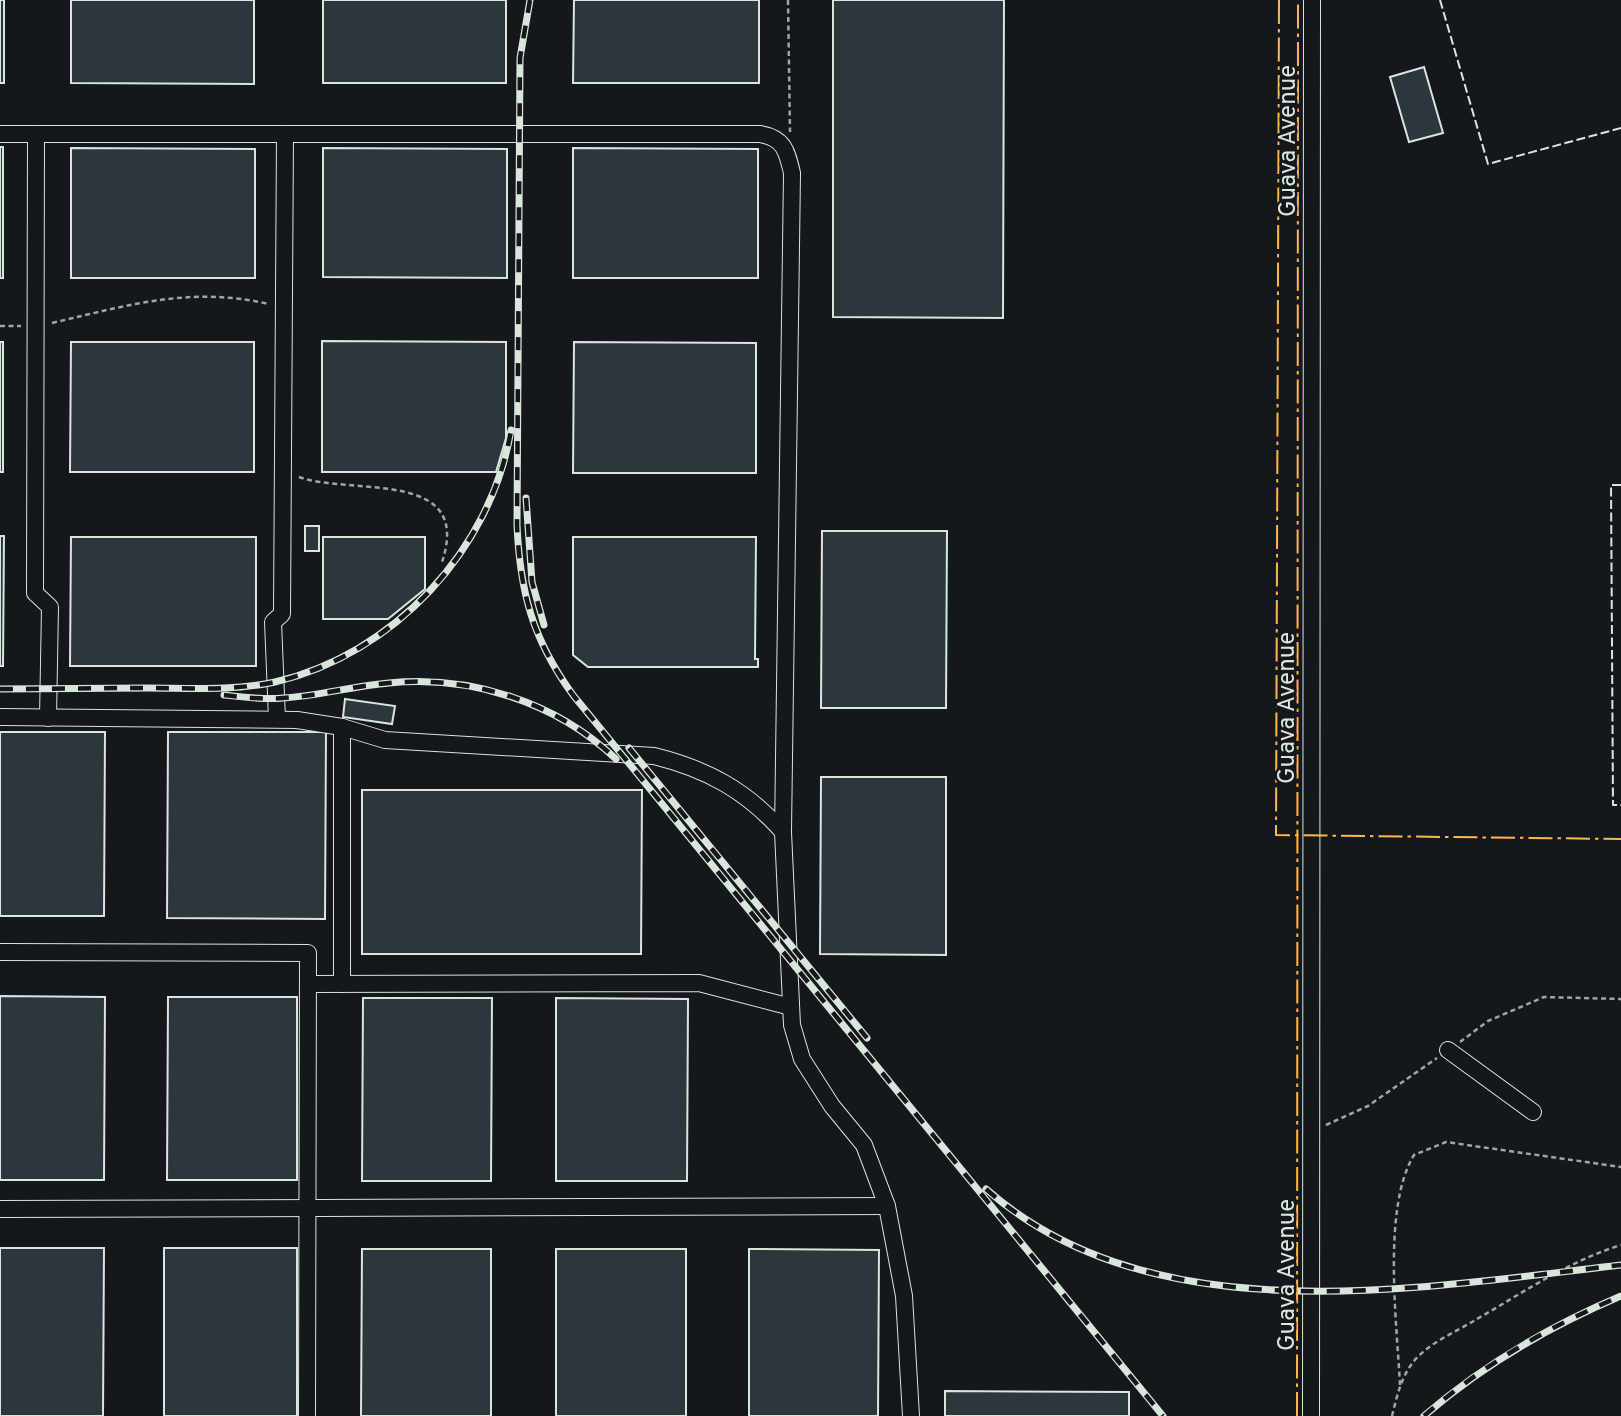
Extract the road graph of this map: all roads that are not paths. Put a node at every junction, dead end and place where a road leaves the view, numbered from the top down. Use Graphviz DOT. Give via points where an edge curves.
graph roads {
  1 [pos="1312,0"];
  2 [pos="0,134"];
  3 [pos="36,134"];
  4 [pos="285,134"];
  5 [pos="0,717"];
  6 [pos="48,718"];
  7 [pos="277,719"];
  8 [pos="342,727"];
  9 [pos="783,832"];
  10 [pos="0,952"];
  11 [pos="308,984"];
  12 [pos="342,984"];
  13 [pos="791,1007"];
  14 [pos="1448,1051"];
  15 [pos="1532,1112"];
  16 [pos="887,1206"];
  17 [pos="306,1208"];
  18 [pos="0,1209"];
  19 [pos="307,1416"];
  20 [pos="911,1416"];
  21 [pos="1311,1416"];
  1 -- 21 [label="street, Guava Avenue"];
  2 -- 3 [label="street"];
  3 -- 4 [label="street"];
  3 -- 6 [label="street" via="35,593 50,607"];
  4 -- 7 [label="street" via="282,614 273,622"];
  4 -- 9 [label="street" via="760,134 783,143 792,173"];
  5 -- 6 [label="street"];
  6 -- 7 [label="street"];
  7 -- 8 [label="street"];
  8 -- 9 [label="street" via="386,740 634,754 687,764 724,780 762,808"];
  8 -- 12 [label="street"];
  9 -- 13 [label="street"];
  10 -- 11 [label="street" via="308,953"];
  11 -- 12 [label="street"];
  11 -- 17 [label="street"];
  12 -- 13 [label="street" via="699,983"];
  13 -- 16 [label="street" via="802,1059 864,1145"];
  14 -- 15 [label="street"];
  16 -- 17 [label="street"];
  16 -- 20 [label="street" via="904,1296"];
  17 -- 18 [label="street"];
  17 -- 19 [label="street"];
}
